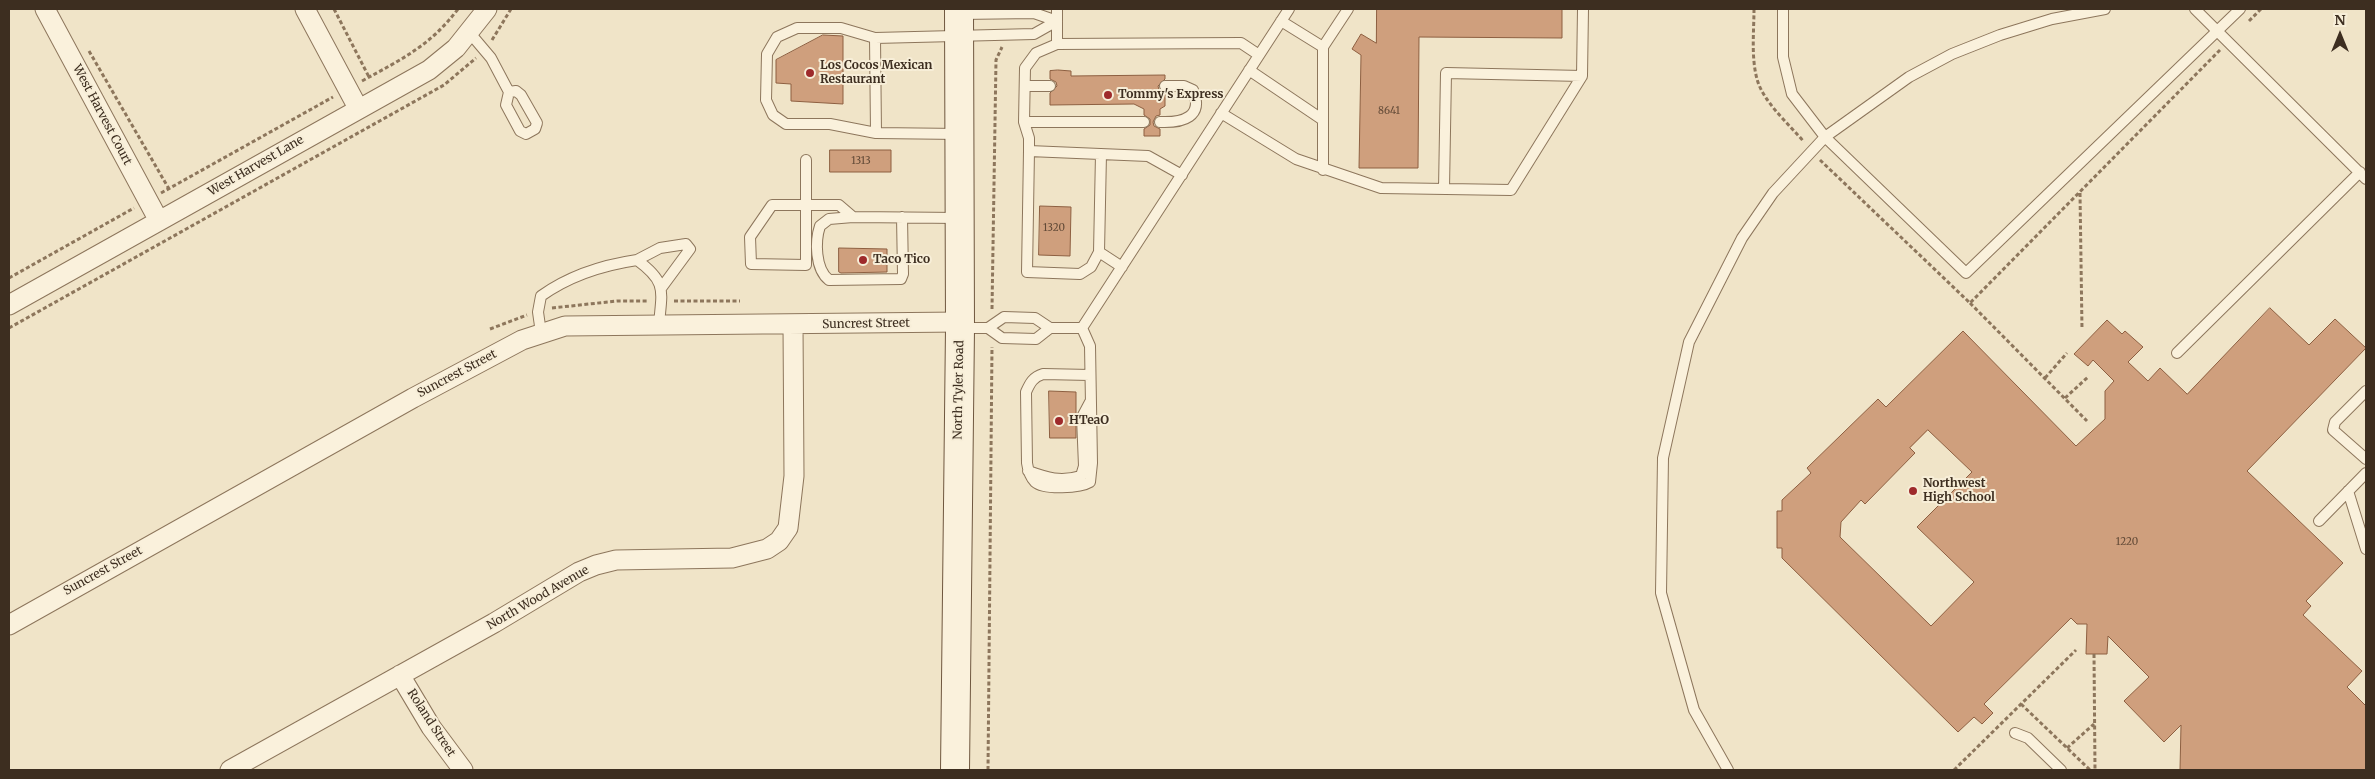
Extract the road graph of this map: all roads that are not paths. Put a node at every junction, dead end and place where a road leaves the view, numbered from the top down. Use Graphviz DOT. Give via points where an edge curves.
graph roads {
  1 [pos="45,9"];
  2 [pos="305,9"];
  3 [pos="487,9"];
  4 [pos="1057,9"];
  5 [pos="1288,9"];
  6 [pos="1348,9"];
  7 [pos="1583,9"];
  8 [pos="1782,9"];
  9 [pos="2105,9"];
  10 [pos="2195,9"];
  11 [pos="2240,9"];
  12 [pos="959,20"];
  13 [pos="1057,21"];
  14 [pos="1281,21"];
  15 [pos="2218,31"];
  16 [pos="469,32"];
  17 [pos="875,38"];
  18 [pos="1057,44"];
  19 [pos="1323,47"];
  20 [pos="1259,55"];
  21 [pos="1249,70"];
  22 [pos="1582,76"];
  23 [pos="1025,86"];
  24 [pos="1050,86"];
  25 [pos="1165,86"];
  26 [pos="509,92"];
  27 [pos="358,108"];
  28 [pos="1221,113"];
  29 [pos="1323,120"];
  30 [pos="1024,122"];
  31 [pos="1144,122"];
  32 [pos="1160,122"];
  33 [pos="876,133"];
  34 [pos="960,134"];
  35 [pos="1825,137"];
  36 [pos="1029,151"];
  37 [pos="1101,154"];
  38 [pos="806,160"];
  39 [pos="1323,170"];
  40 [pos="1182,174"];
  41 [pos="2363,175"];
  42 [pos="1444,189"];
  43 [pos="807,205"];
  44 [pos="853,217"];
  45 [pos="902,217"];
  46 [pos="960,218"];
  47 [pos="159,221"];
  48 [pos="1099,252"];
  49 [pos="637,260"];
  50 [pos="1122,267"];
  51 [pos="662,287"];
  52 [pos="9,305"];
  53 [pos="659,324"];
  54 [pos="793,325"];
  55 [pos="960,325"];
  56 [pos="991,328"];
  57 [pos="1050,328"];
  58 [pos="1082,328"];
  59 [pos="541,333"];
  60 [pos="2177,353"];
  61 [pos="1090,375"];
  62 [pos="2366,391"];
  63 [pos="2366,459"];
  64 [pos="2366,472"];
  65 [pos="2348,491"];
  66 [pos="2319,521"];
  67 [pos="2366,549"];
  68 [pos="9,625"];
  69 [pos="400,675"];
  70 [pos="2015,733"];
  71 [pos="230,770"];
  72 [pos="463,770"];
  73 [pos="954,770"];
  74 [pos="1728,770"];
  75 [pos="2061,770"];
  1 -- 47 [label="street, West Harvest Court"];
  2 -- 27 [label="street"];
  3 -- 16 [label="street, West Harvest Lane"];
  4 -- 13 [label="lane"];
  5 -- 14 [label="lane"];
  6 -- 19 [label="lane"];
  7 -- 22 [label="lane"];
  8 -- 35 [label="lane" via="1783,57 1792,94"];
  9 -- 35 [label="lane" via="2052,19 1952,54 1909,77"];
  10 -- 15 [label="lane"];
  11 -- 15 [label="lane"];
  12 -- 13 [label="lane" via="1034,13"];
  12 -- 13 [label="lane" via="1002,35 1034,34"];
  12 -- 17 [label="lane"];
  12 -- 34 [label="main road, North Tyler Road"];
  13 -- 18 [label="lane"];
  14 -- 19 [label="lane"];
  14 -- 20 [label="lane"];
  15 -- 35 [label="lane" via="1966,273"];
  15 -- 41 [label="lane"];
  16 -- 26 [label="lane" via="491,58"];
  16 -- 27 [label="street, West Harvest Lane" via="448,57 430,70"];
  17 -- 33 [label="lane"];
  17 -- 33 [label="lane" via="842,28 796,28 777,37 767,54 766,100 773,115 786,124 830,124"];
  18 -- 20 [label="lane" via="1241,44"];
  18 -- 23 [label="lane" via="1036,53 1025,68"];
  19 -- 29 [label="lane"];
  20 -- 21 [label="lane"];
  21 -- 28 [label="lane"];
  21 -- 29 [label="lane"];
  22 -- 42 [label="lane" via="1512,190"];
  22 -- 42 [label="lane" via="1446,74"];
  23 -- 24 [label="lane"];
  23 -- 30 [label="lane"];
  25 -- 32 [label="lane" via="1184,86 1193,90 1197,101 1194,113 1185,119 1176,123"];
  27 -- 47 [label="street, West Harvest Lane"];
  28 -- 39 [label="lane" via="1296,159"];
  28 -- 40 [label="lane"];
  29 -- 39 [label="lane"];
  30 -- 31 [label="lane"];
  30 -- 36 [label="lane"];
  33 -- 34 [label="lane"];
  34 -- 46 [label="main road, North Tyler Road"];
  35 -- 74 [label="lane" via="1773,193 1742,238 1689,342 1663,458 1662,594 1694,710"];
  36 -- 37 [label="lane"];
  36 -- 48 [label="lane" via="1027,272 1080,274 1091,267"];
  37 -- 40 [label="lane" via="1148,156"];
  37 -- 48 [label="lane"];
  38 -- 43 [label="lane"];
  39 -- 42 [label="lane" via="1382,188"];
  40 -- 50 [label="lane"];
  41 -- 60 [label="lane"];
  43 -- 43 [label="lane" via="772,205 750,237 751,264 806,264"];
  43 -- 44 [label="lane" via="839,205"];
  44 -- 45 [label="lane"];
  44 -- 45 [label="lane" via="829,219 820,226 819,265 829,280 901,279"];
  45 -- 46 [label="lane"];
  46 -- 55 [label="main road, North Tyler Road"];
  47 -- 52 [label="street, West Harvest Lane"];
  48 -- 50 [label="lane"];
  49 -- 51 [label="lane" via="652,271"];
  49 -- 51 [label="lane" via="660,248 686,244 690,249"];
  49 -- 59 [label="lane" via="615,263 558,284 541,296 538,312"];
  50 -- 58 [label="lane"];
  51 -- 53 [label="lane"];
  53 -- 54 [label="street, Suncrest Street"];
  53 -- 59 [label="street, Suncrest Street" via="565,326"];
  54 -- 55 [label="street, Suncrest Street"];
  54 -- 69 [label="street, North Wood Avenue" via="794,476 788,528 778,541 767,549 732,558 616,560 596,565"];
  55 -- 56 [label="lane"];
  55 -- 73 [label="main road, North Tyler Road"];
  56 -- 57 [label="lane" via="1004,318 1035,318"];
  56 -- 57 [label="lane" via="1002,338 1036,339"];
  57 -- 58 [label="lane"];
  58 -- 61 [label="lane" via="1090,346"];
  59 -- 68 [label="street, Suncrest Street" via="413,398"];
  61 -- 61 [label="lane" via="1042,374 1036,376 1026,392 1028,471 1034,481 1044,486 1082,487 1090,482"];
  62 -- 63 [label="lane" via="2335,422 2333,430"];
  64 -- 65 [label="lane"];
  65 -- 66 [label="lane"];
  65 -- 67 [label="lane"];
  69 -- 71 [label="street, North Wood Avenue"];
  69 -- 72 [label="street, Roland Street"];
  70 -- 75 [label="lane" via="2028,738"];
}
